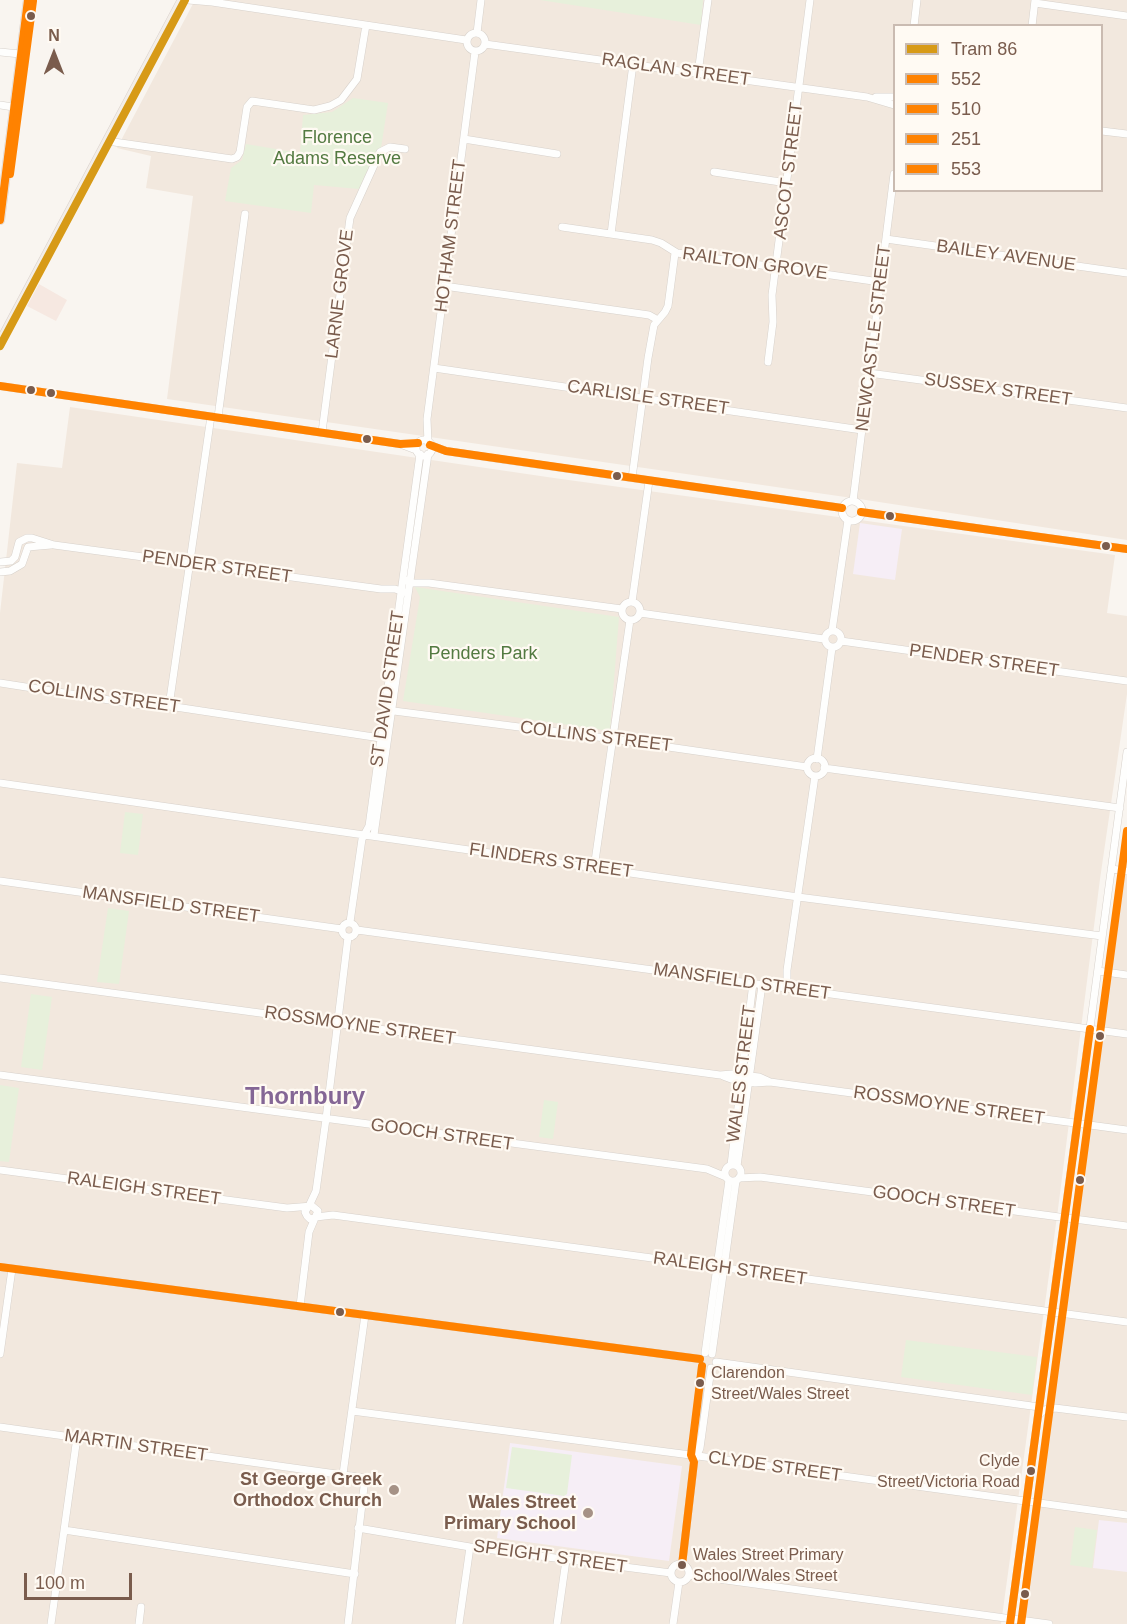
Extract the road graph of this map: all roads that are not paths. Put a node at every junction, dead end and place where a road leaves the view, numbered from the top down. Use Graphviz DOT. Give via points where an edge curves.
graph roads {
  1 [pos="22,0"];
  2 [pos="28,0"];
  3 [pos="182,0"];
  4 [pos="188,0"];
  5 [pos="481,0"];
  6 [pos="708,0"];
  7 [pos="810,0"];
  8 [pos="917,0"];
  9 [pos="210,1"];
  10 [pos="1035,1"];
  11 [pos="1127,16"];
  12 [pos="914,24"];
  13 [pos="1032,24"];
  14 [pos="366,25"];
  15 [pos="477,33"];
  16 [pos="466,40"];
  17 [pos="485,44"];
  18 [pos="474,51"];
  19 [pos="0,52"];
  20 [pos="18,54"];
  21 [pos="633,64"];
  22 [pos="698,73"];
  23 [pos="800,87"];
  24 [pos="893,101"];
  25 [pos="7,106"];
  26 [pos="1103,130"];
  27 [pos="1127,134"];
  28 [pos="464,139"];
  29 [pos="107,141"];
  30 [pos="5,147"];
  31 [pos="405,149"];
  32 [pos="557,154"];
  33 [pos="714,172"];
  34 [pos="0,173"];
  35 [pos="893,182"];
  36 [pos="787,183"];
  37 [pos="2,191"];
  38 [pos="245,214"];
  39 [pos="0,220"];
  40 [pos="562,227"];
  41 [pos="611,234"];
  42 [pos="886,240"];
  43 [pos="675,253"];
  44 [pos="776,267"];
  45 [pos="1127,273"];
  46 [pos="880,282"];
  47 [pos="444,286"];
  48 [pos="658,320"];
  49 [pos="0,342"];
  50 [pos="768,362"];
  51 [pos="434,368"];
  52 [pos="869,373"];
  53 [pos="0,386"];
  54 [pos="643,398"];
  55 [pos="1127,408"];
  56 [pos="214,417"];
  57 [pos="862,430"];
  58 [pos="322,432"];
  59 [pos="424,448"];
  60 [pos="632,478"];
  61 [pos="649,481"];
  62 [pos="853,501"];
  63 [pos="842,508"];
  64 [pos="861,512"];
  65 [pos="848,520"];
  66 [pos="54,545"];
  67 [pos="1127,549"];
  68 [pos="0,562"];
  69 [pos="190,563"];
  70 [pos="0,572"];
  71 [pos="407,580"];
  72 [pos="404,593"];
  73 [pos="632,602"];
  74 [pos="622,609"];
  75 [pos="640,613"];
  76 [pos="630,620"];
  77 [pos="832,631"];
  78 [pos="824,639"];
  79 [pos="841,641"];
  80 [pos="832,648"];
  81 [pos="1127,681"];
  82 [pos="0,683"];
  83 [pos="169,706"];
  84 [pos="388,711"];
  85 [pos="384,738"];
  86 [pos="613,739"];
  87 [pos="1127,752"];
  88 [pos="817,759"];
  89 [pos="1126,765"];
  90 [pos="807,767"];
  91 [pos="825,768"];
  92 [pos="815,776"];
  93 [pos="0,783"];
  94 [pos="1120,808"];
  95 [pos="364,834"];
  96 [pos="374,836"];
  97 [pos="594,868"];
  98 [pos="1111,869"];
  99 [pos="1127,871"];
  100 [pos="0,881"];
  101 [pos="798,897"];
  102 [pos="350,922"];
  103 [pos="342,929"];
  104 [pos="357,930"];
  105 [pos="1102,936"];
  106 [pos="348,937"];
  107 [pos="1098,971"];
  108 [pos="1127,975"];
  109 [pos="0,978"];
  110 [pos="753,983"];
  111 [pos="762,985"];
  112 [pos="784,988"];
  113 [pos="337,1023"];
  114 [pos="1090,1029"];
  115 [pos="1127,1034"];
  116 [pos="0,1075"];
  117 [pos="745,1078"];
  118 [pos="326,1119"];
  119 [pos="1077,1123"];
  120 [pos="1127,1130"];
  121 [pos="734,1167"];
  122 [pos="0,1170"];
  123 [pos="707,1170"];
  124 [pos="760,1177"];
  125 [pos="732,1179"];
  126 [pos="312,1212"];
  127 [pos="1065,1218"];
  128 [pos="1127,1226"];
  129 [pos="0,1267"];
  130 [pos="720,1268"];
  131 [pos="12,1269"];
  132 [pos="300,1306"];
  133 [pos="1052,1311"];
  134 [pos="365,1315"];
  135 [pos="1127,1322"];
  136 [pos="0,1354"];
  137 [pos="705,1358"];
  138 [pos="713,1365"];
  139 [pos="1039,1407"];
  140 [pos="352,1412"];
  141 [pos="1038,1416"];
  142 [pos="1127,1417"];
  143 [pos="0,1427"];
  144 [pos="76,1437"];
  145 [pos="694,1458"];
  146 [pos="343,1474"];
  147 [pos="1025,1502"];
  148 [pos="1127,1515"];
  149 [pos="358,1528"];
  150 [pos="64,1530"];
  151 [pos="470,1547"];
  152 [pos="566,1560"];
  153 [pos="682,1565"];
  154 [pos="355,1574"];
  155 [pos="671,1574"];
  156 [pos="689,1575"];
  157 [pos="679,1582"];
  158 [pos="141,1607"];
  159 [pos="1011,1622"];
  160 [pos="51,1624"];
  161 [pos="139,1624"];
  162 [pos="348,1624"];
  163 [pos="459,1624"];
  164 [pos="557,1624"];
  165 [pos="673,1624"];
  166 [pos="1049,1624"];
  1 -- 20 [label="main road"];
  2 -- 20 [label="main road"];
  3 -- 29 [label="main road"];
  4 -- 9 [label="street"];
  5 -- 15 [label="street"];
  6 -- 22 [label="street"];
  7 -- 23 [label="street, ASCOT STREET"];
  8 -- 12 [label="street"];
  9 -- 14 [label="street"];
  10 -- 11 [label="street"];
  10 -- 13 [label="street"];
  14 -- 16 [label="street"];
  14 -- 29 [label="street" via="357,79 341,100 314,110 252,101 247,107 237,158"];
  15 -- 16 [label="street"];
  15 -- 17 [label="street"];
  16 -- 18 [label="street" via="468,48"];
  17 -- 18 [label="street" via="482,50"];
  17 -- 21 [label="street, RAGLAN STREET"];
  18 -- 28 [label="street, HOTHAM STREET"];
  19 -- 20 [label="street"];
  20 -- 25 [label="main road"];
  21 -- 22 [label="street, RAGLAN STREET"];
  21 -- 41 [label="street"];
  22 -- 23 [label="street, RAGLAN STREET"];
  23 -- 24 [label="street, RAGLAN STREET"];
  23 -- 36 [label="street, ASCOT STREET"];
  25 -- 30 [label="main road"];
  26 -- 27 [label="street"];
  28 -- 32 [label="street"];
  28 -- 47 [label="street, HOTHAM STREET"];
  29 -- 49 [label="main road"];
  30 -- 34 [label="main road"];
  30 -- 37 [label="main road"];
  31 -- 58 [label="street, LARNE GROVE" via="390,147 380,152 350,218"];
  33 -- 36 [label="street"];
  35 -- 42 [label="street, NEWCASTLE STREET"];
  36 -- 44 [label="street, ASCOT STREET"];
  37 -- 39 [label="main road"];
  38 -- 56 [label="street"];
  40 -- 41 [label="street, RAILTON GROVE"];
  41 -- 43 [label="street, RAILTON GROVE" via="657,241"];
  42 -- 45 [label="street, BAILEY AVENUE"];
  42 -- 46 [label="street, NEWCASTLE STREET"];
  43 -- 44 [label="street, RAILTON GROVE"];
  43 -- 48 [label="street" via="668,306"];
  44 -- 46 [label="street, RAILTON GROVE"];
  44 -- 50 [label="street, ASCOT STREET"];
  46 -- 52 [label="street, NEWCASTLE STREET"];
  47 -- 48 [label="street" via="649,315"];
  47 -- 51 [label="street, HOTHAM STREET"];
  48 -- 54 [label="street"];
  51 -- 54 [label="street, CARLISLE STREET"];
  51 -- 59 [label="street, HOTHAM STREET"];
  52 -- 55 [label="street, SUSSEX STREET"];
  52 -- 57 [label="street, NEWCASTLE STREET"];
  53 -- 56 [label="street"];
  54 -- 57 [label="street, CARLISLE STREET"];
  54 -- 60 [label="street"];
  56 -- 58 [label="street"];
  56 -- 69 [label="street"];
  57 -- 62 [label="street, NEWCASTLE STREET"];
  58 -- 59 [label="street"];
  59 -- 60 [label="street"];
  59 -- 71 [label="street, ST DAVID STREET"];
  60 -- 61 [label="street"];
  61 -- 63 [label="street"];
  61 -- 73 [label="street"];
  62 -- 63 [label="street"];
  62 -- 64 [label="street" via="859,504"];
  63 -- 65 [label="street"];
  64 -- 65 [label="street" via="856,519"];
  64 -- 67 [label="street"];
  65 -- 77 [label="street"];
  66 -- 68 [label="street, PENDER STREET" via="27,538 20,542 11,561"];
  66 -- 69 [label="street, PENDER STREET"];
  66 -- 70 [label="street, PENDER STREET" via="28,547 22,564"];
  69 -- 72 [label="street, PENDER STREET"];
  69 -- 83 [label="street"];
  71 -- 72 [label="street, ST DAVID STREET"];
  71 -- 74 [label="street"];
  72 -- 84 [label="street, ST DAVID STREET"];
  73 -- 74 [label="street"];
  73 -- 75 [label="street" via="638,604"];
  74 -- 76 [label="street" via="624,617"];
  75 -- 76 [label="street"];
  75 -- 78 [label="street"];
  76 -- 86 [label="street"];
  77 -- 78 [label="street"];
  77 -- 79 [label="street" via="839,633"];
  78 -- 80 [label="street"];
  79 -- 80 [label="street"];
  79 -- 81 [label="street, PENDER STREET"];
  80 -- 88 [label="street"];
  82 -- 83 [label="street, COLLINS STREET"];
  83 -- 85 [label="street, COLLINS STREET"];
  84 -- 85 [label="street, ST DAVID STREET"];
  84 -- 86 [label="street, COLLINS STREET"];
  85 -- 95 [label="street, ST DAVID STREET" via="369,827"];
  85 -- 96 [label="street, ST DAVID STREET"];
  86 -- 90 [label="street, COLLINS STREET"];
  86 -- 97 [label="street"];
  87 -- 89 [label="street"];
  88 -- 90 [label="street"];
  88 -- 91 [label="street"];
  89 -- 94 [label="street"];
  90 -- 92 [label="street"];
  91 -- 92 [label="street"];
  91 -- 94 [label="street"];
  92 -- 101 [label="street"];
  93 -- 95 [label="street, FLINDERS STREET"];
  94 -- 98 [label="street"];
  95 -- 96 [label="street, FLINDERS STREET"];
  95 -- 102 [label="street, ST DAVID STREET"];
  96 -- 97 [label="street, FLINDERS STREET"];
  97 -- 101 [label="street, FLINDERS STREET"];
  98 -- 99 [label="street"];
  98 -- 105 [label="street"];
  100 -- 103 [label="street, MANSFIELD STREET"];
  101 -- 105 [label="street, FLINDERS STREET"];
  101 -- 112 [label="street"];
  102 -- 103 [label="street"];
  102 -- 104 [label="street"];
  103 -- 106 [label="street"];
  104 -- 106 [label="street"];
  104 -- 110 [label="street, MANSFIELD STREET"];
  105 -- 107 [label="street"];
  106 -- 113 [label="street"];
  107 -- 108 [label="street"];
  107 -- 114 [label="street"];
  109 -- 113 [label="street, ROSSMOYNE STREET"];
  110 -- 111 [label="street, MANSFIELD STREET"];
  110 -- 117 [label="street, WALES STREET"];
  111 -- 112 [label="street, MANSFIELD STREET"];
  111 -- 117 [label="street, WALES STREET"];
  112 -- 114 [label="street, MANSFIELD STREET"];
  113 -- 117 [label="street, ROSSMOYNE STREET"];
  113 -- 118 [label="street"];
  114 -- 115 [label="street, MANSFIELD STREET"];
  114 -- 119 [label="street"];
  116 -- 118 [label="street, GOOCH STREET"];
  117 -- 119 [label="street, ROSSMOYNE STREET"];
  117 -- 121 [label="street, WALES STREET"];
  118 -- 123 [label="street, GOOCH STREET"];
  118 -- 126 [label="street"];
  119 -- 120 [label="street, ROSSMOYNE STREET"];
  119 -- 127 [label="street"];
  121 -- 123 [label="street, GOOCH STREET"];
  121 -- 124 [label="street, GOOCH STREET"];
  121 -- 125 [label="street" via="725,1172"];
  121 -- 125 [label="street" via="741,1174"];
  122 -- 126 [label="street, RALEIGH STREET"];
  123 -- 125 [label="street, GOOCH STREET"];
  124 -- 125 [label="street, GOOCH STREET"];
  124 -- 127 [label="street, GOOCH STREET"];
  125 -- 130 [label="street"];
  126 -- 130 [label="street, RALEIGH STREET"];
  126 -- 132 [label="street"];
  127 -- 128 [label="street, GOOCH STREET"];
  127 -- 133 [label="street"];
  129 -- 131 [label="street"];
  130 -- 133 [label="street, RALEIGH STREET"];
  130 -- 137 [label="street"];
  131 -- 132 [label="street"];
  131 -- 136 [label="street"];
  132 -- 134 [label="street"];
  133 -- 135 [label="street, RALEIGH STREET"];
  133 -- 139 [label="street"];
  134 -- 137 [label="street"];
  134 -- 140 [label="street"];
  137 -- 138 [label="street"];
  137 -- 138 [label="street"];
  137 -- 145 [label="street"];
  138 -- 139 [label="street"];
  138 -- 145 [label="street"];
  139 -- 141 [label="street"];
  140 -- 145 [label="street, CLYDE STREET"];
  140 -- 146 [label="street"];
  141 -- 142 [label="street" via="1055,1408"];
  141 -- 147 [label="street"];
  143 -- 144 [label="street, MARTIN STREET"];
  144 -- 146 [label="street, MARTIN STREET"];
  144 -- 150 [label="street"];
  145 -- 147 [label="street, CLYDE STREET"];
  145 -- 153 [label="street"];
  146 -- 149 [label="street" via="365,1478"];
  147 -- 148 [label="street, CLYDE STREET"];
  147 -- 159 [label="street"];
  149 -- 151 [label="street, SPEIGHT STREET"];
  149 -- 154 [label="street"];
  150 -- 154 [label="street"];
  150 -- 160 [label="street"];
  151 -- 152 [label="street, SPEIGHT STREET"];
  151 -- 163 [label="street"];
  152 -- 155 [label="street, SPEIGHT STREET"];
  152 -- 164 [label="street"];
  153 -- 155 [label="street"];
  153 -- 156 [label="street"];
  154 -- 162 [label="street"];
  155 -- 157 [label="street"];
  156 -- 157 [label="street"];
  156 -- 159 [label="street"];
  157 -- 165 [label="street"];
  158 -- 161 [label="street"];
  159 -- 166 [label="street"];
}
